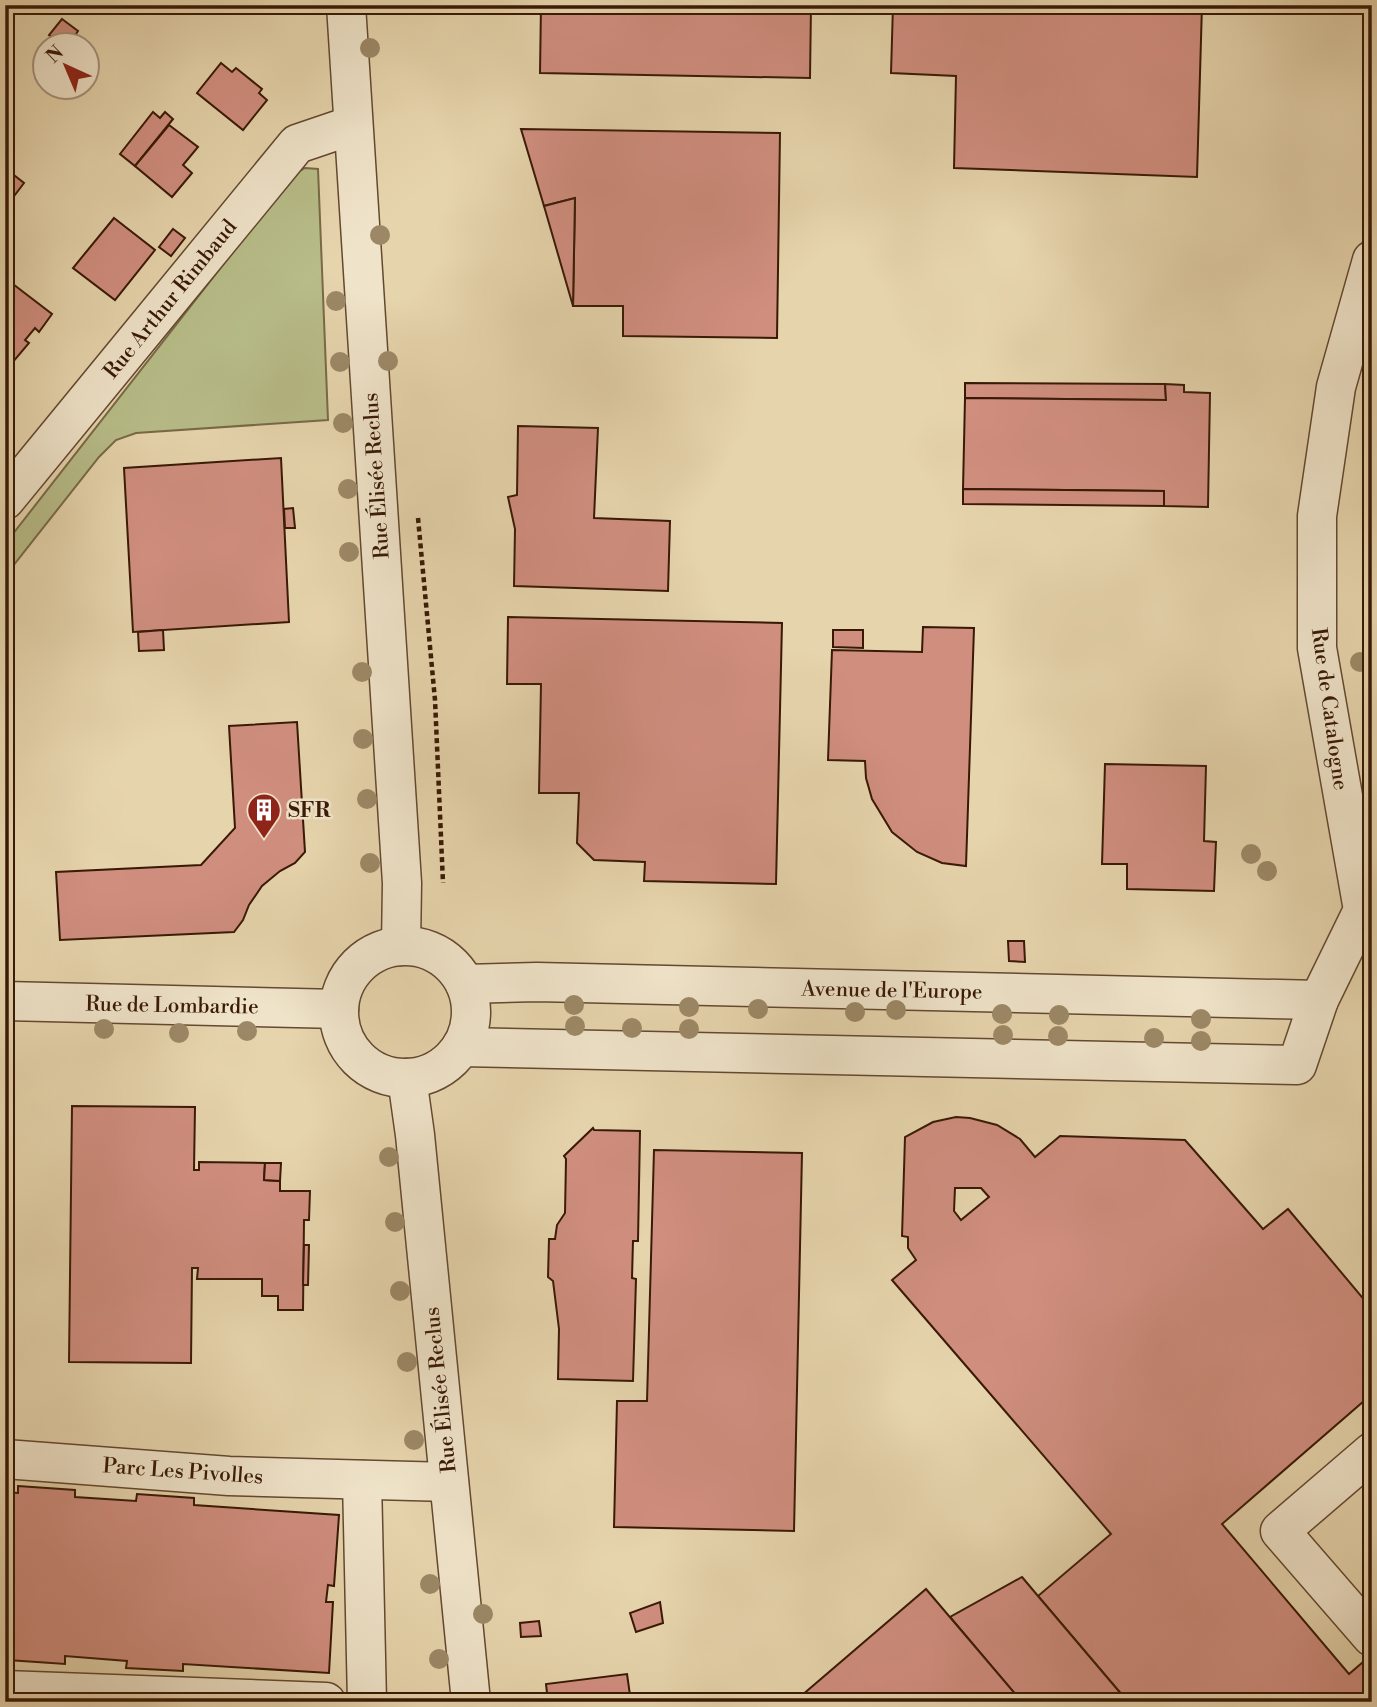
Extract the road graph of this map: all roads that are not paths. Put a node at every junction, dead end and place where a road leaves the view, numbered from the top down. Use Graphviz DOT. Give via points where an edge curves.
graph roads {
  1 [pos="346,5"];
  2 [pos="353,125"];
  3 [pos="1372,260"];
  4 [pos="5,500"];
  5 [pos="401,946"];
  6 [pos="465,984"];
  7 [pos="1319,1000"];
  8 [pos="5,1001"];
  9 [pos="339,1009"];
  10 [pos="461,1046"];
  11 [pos="407,1078"];
  12 [pos="1372,1452"];
  13 [pos="5,1459"];
  14 [pos="362,1480"];
  15 [pos="449,1482"];
  16 [pos="1372,1637"];
  17 [pos="5,1690"];
  18 [pos="326,1702"];
  19 [pos="367,1702"];
  20 [pos="471,1702"];
  1 -- 2 [label="street, Rue Élisée Reclus"];
  2 -- 4 [label="street, Rue Arthur Rimbaud" via="297,144"];
  2 -- 5 [label="street, Rue Élisée Reclus" via="402,883"];
  3 -- 7 [label="street, Rue de Catalogne" via="1336,387 1317,516 1317,648 1363,910"];
  5 -- 6 [label="street" via="439,955"];
  5 -- 9 [label="street" via="382,950 352,973"];
  6 -- 7 [label="street, Avenue de l'Europe"];
  6 -- 10 [label="street" via="471,1005 470,1027"];
  7 -- 10 [label="street, Rue de Catalogne" via="1297,1065"];
  8 -- 9 [label="street, Rue de Lombardie"];
  9 -- 11 [label="street" via="341,1031 366,1066"];
  10 -- 11 [label="street" via="447,1063 428,1074"];
  11 -- 15 [label="street, Rue Élisée Reclus"];
  12 -- 16 [label="street" via="1280,1531"];
  13 -- 14 [label="street, Parc Les Pivolles" via="229,1476"];
  14 -- 15 [label="street, Parc Les Pivolles"];
  14 -- 19 [label="street"];
  15 -- 20 [label="street, Rue Élisée Reclus"];
  17 -- 18 [label="street"];
}
